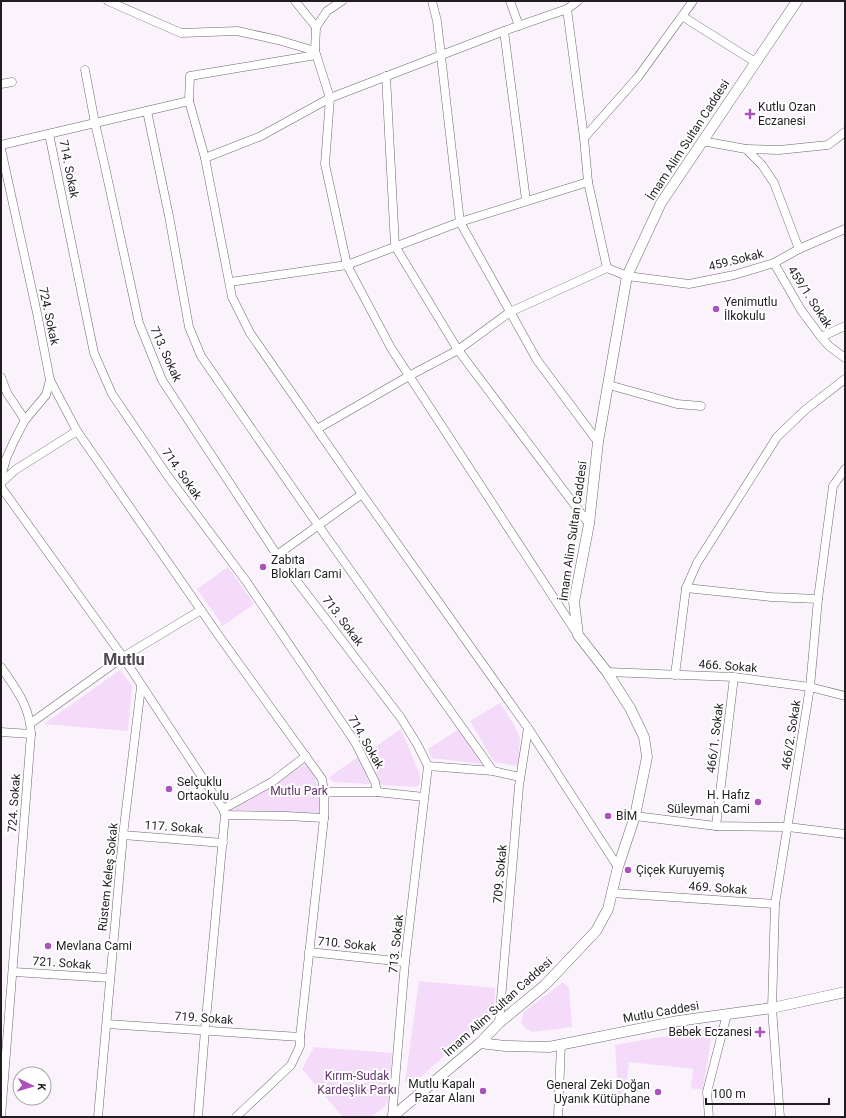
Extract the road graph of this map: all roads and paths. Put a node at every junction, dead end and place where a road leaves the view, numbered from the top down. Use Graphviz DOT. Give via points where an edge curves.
graph roads {
  1 [pos="108,1"];
  2 [pos="295,1"];
  3 [pos="342,1"];
  4 [pos="432,1"];
  5 [pos="510,1"];
  6 [pos="578,1"];
  7 [pos="693,1"];
  8 [pos="797,1"];
  9 [pos="567,9"];
  10 [pos="682,16"];
  11 [pos="316,26"];
  12 [pos="519,26"];
  13 [pos="504,30"];
  14 [pos="315,53"];
  15 [pos="440,55"];
  16 [pos="755,62"];
  17 [pos="85,70"];
  18 [pos="386,76"];
  19 [pos="12,82"];
  20 [pos="1,84"];
  21 [pos="330,98"];
  22 [pos="189,101"];
  23 [pos="147,111"];
  24 [pos="95,123"];
  25 [pos="845,132"];
  26 [pos="49,134"];
  27 [pos="584,138"];
  28 [pos="702,141"];
  29 [pos="1,145"];
  30 [pos="1,149"];
  31 [pos="746,149"];
  32 [pos="205,158"];
  33 [pos="588,182"];
  34 [pos="526,200"];
  35 [pos="460,222"];
  36 [pos="845,229"];
  37 [pos="396,246"];
  38 [pos="799,249"];
  39 [pos="774,263"];
  40 [pos="347,265"];
  41 [pos="607,268"];
  42 [pos="627,276"];
  43 [pos="230,282"];
  44 [pos="510,312"];
  45 [pos="845,326"];
  46 [pos="821,337"];
  47 [pos="458,350"];
  48 [pos="845,358"];
  49 [pos="1,376"];
  50 [pos="409,376"];
  51 [pos="845,379"];
  52 [pos="50,380"];
  53 [pos="609,385"];
  54 [pos="3,386"];
  55 [pos="701,406"];
  56 [pos="25,420"];
  57 [pos="317,429"];
  58 [pos="77,431"];
  59 [pos="598,442"];
  60 [pos="845,469"];
  61 [pos="1,477"];
  62 [pos="1,483"];
  63 [pos="1,487"];
  64 [pos="362,494"];
  65 [pos="589,524"];
  66 [pos="318,525"];
  67 [pos="277,555"];
  68 [pos="686,588"];
  69 [pos="818,599"];
  70 [pos="201,610"];
  71 [pos="578,635"];
  72 [pos="123,657"];
  73 [pos="1,667"];
  74 [pos="607,672"];
  75 [pos="674,675"];
  76 [pos="734,677"];
  77 [pos="141,687"];
  78 [pos="810,688"];
  79 [pos="845,696"];
  80 [pos="31,723"];
  81 [pos="528,728"];
  82 [pos="1,732"];
  83 [pos="31,734"];
  84 [pos="306,756"];
  85 [pos="428,766"];
  86 [pos="493,771"];
  87 [pos="520,777"];
  88 [pos="324,792"];
  89 [pos="377,792"];
  90 [pos="424,796"];
  91 [pos="224,812"];
  92 [pos="635,816"];
  93 [pos="324,818"];
  94 [pos="716,826"];
  95 [pos="788,827"];
  96 [pos="845,834"];
  97 [pos="123,835"];
  98 [pos="223,843"];
  99 [pos="618,866"];
  100 [pos="612,893"];
  101 [pos="775,904"];
  102 [pos="309,952"];
  103 [pos="405,962"];
  104 [pos="14,972"];
  105 [pos="110,978"];
  106 [pos="845,992"];
  107 [pos="772,1008"];
  108 [pos="727,1014"];
  109 [pos="499,1023"];
  110 [pos="107,1024"];
  111 [pos="205,1030"];
  112 [pos="300,1037"];
  113 [pos="480,1043"];
  114 [pos="561,1044"];
  115 [pos="1,1117"];
  116 [pos="98,1117"];
  117 [pos="198,1117"];
  118 [pos="236,1117"];
  119 [pos="392,1117"];
  120 [pos="558,1117"];
  121 [pos="709,1117"];
  122 [pos="780,1117"];
  1 -- 14 [label="street" via="180,33 237,31 278,40"];
  2 -- 11 [label="street"];
  3 -- 11 [label="street" via="327,11"];
  4 -- 15 [label="street" via="437,21"];
  5 -- 12 [label="street"];
  6 -- 9 [label="street"];
  7 -- 10 [label="street"];
  8 -- 16 [label="street, İmam Alim Sultan Caddesi"];
  9 -- 12 [label="street"];
  9 -- 27 [label="street"];
  10 -- 16 [label="street"];
  10 -- 27 [label="street" via="638,77"];
  11 -- 14 [label="street"];
  12 -- 13 [label="street"];
  13 -- 15 [label="street"];
  13 -- 34 [label="street"];
  14 -- 21 [label="street"];
  14 -- 22 [label="street" via="190,76"];
  15 -- 18 [label="street"];
  15 -- 35 [label="street"];
  16 -- 28 [label="street, İmam Alim Sultan Caddesi"];
  17 -- 24 [label="street, 713. Sokak"];
  18 -- 21 [label="street"];
  18 -- 37 [label="street"];
  19 -- 20 [label="street"];
  21 -- 32 [label="street" via="261,136"];
  21 -- 40 [label="street" via="325,164"];
  22 -- 23 [label="street"];
  22 -- 32 [label="street"];
  23 -- 24 [label="street"];
  23 -- 66 [label="street" via="189,327 202,356"];
  24 -- 26 [label="street"];
  24 -- 67 [label="street, 713. Sokak" via="139,323 162,380"];
  25 -- 31 [label="street" via="828,145 779,150"];
  26 -- 29 [label="street"];
  26 -- 89 [label="street, 714. Sokak" via="94,353 112,394 167,475 246,581 355,742 375,782"];
  27 -- 33 [label="street"];
  28 -- 31 [label="street"];
  28 -- 42 [label="street, İmam Alim Sultan Caddesi" via="661,203"];
  30 -- 52 [label="street, 724. Sokak"];
  31 -- 38 [label="street" via="762,165 774,183"];
  32 -- 43 [label="street"];
  33 -- 34 [label="street"];
  33 -- 41 [label="street"];
  34 -- 35 [label="street"];
  35 -- 37 [label="street"];
  35 -- 44 [label="street"];
  36 -- 38 [label="street, 459.Sokak"];
  37 -- 40 [label="street"];
  37 -- 47 [label="street"];
  38 -- 39 [label="street, 459.Sokak"];
  39 -- 42 [label="street, 459.Sokak" via="734,275 689,284"];
  39 -- 46 [label="street, 459/1. Sokak" via="801,310"];
  40 -- 43 [label="street"];
  40 -- 50 [label="street" via="391,348"];
  41 -- 42 [label="street, 459.Sokak"];
  41 -- 44 [label="street"];
  42 -- 53 [label="street, İmam Alim Sultan Caddesi"];
  43 -- 57 [label="street" via="232,297 250,333"];
  44 -- 47 [label="street"];
  44 -- 59 [label="street" via="537,360"];
  45 -- 46 [label="street"];
  46 -- 48 [label="street, 459/1. Sokak"];
  47 -- 50 [label="street"];
  47 -- 65 [label="street"];
  49 -- 54 [label="street"];
  50 -- 57 [label="street"];
  50 -- 71 [label="street"];
  51 -- 68 [label="street" via="805,410 777,437 696,563"];
  52 -- 56 [label="street" via="46,395"];
  52 -- 58 [label="street"];
  53 -- 55 [label="street" via="678,404"];
  53 -- 59 [label="street, İmam Alim Sultan Caddesi"];
  54 -- 56 [label="street"];
  56 -- 61 [label="street" via="6,459"];
  57 -- 64 [label="street"];
  58 -- 62 [label="street" via="15,470"];
  58 -- 70 [label="street"];
  59 -- 65 [label="street, İmam Alim Sultan Caddesi"];
  60 -- 69 [label="street, 466/2. Sokak" via="833,486"];
  63 -- 72 [label="street"];
  64 -- 66 [label="street"];
  64 -- 81 [label="street"];
  65 -- 71 [label="street, İmam Alim Sultan Caddesi" via="574,602"];
  66 -- 67 [label="street"];
  66 -- 86 [label="street"];
  67 -- 85 [label="street, 713. Sokak" via="401,718"];
  68 -- 69 [label="street"];
  68 -- 75 [label="street"];
  69 -- 78 [label="street, 466/2. Sokak"];
  70 -- 72 [label="street"];
  70 -- 84 [label="street"];
  71 -- 74 [label="street, İmam Alim Sultan Caddesi"];
  72 -- 77 [label="street"];
  72 -- 80 [label="street"];
  73 -- 80 [label="street, 724. Sokak" via="24,700"];
  74 -- 75 [label="street, 466. Sokak"];
  74 -- 92 [label="street, İmam Alim Sultan Caddesi" via="630,708 644,737 647,757"];
  75 -- 76 [label="street, 466. Sokak"];
  76 -- 78 [label="street, 466. Sokak"];
  76 -- 94 [label="street, 466/1. Sokak"];
  77 -- 91 [label="street"];
  77 -- 97 [label="street, Rüstem Keleş Sokak"];
  78 -- 79 [label="street, 466. Sokak"];
  78 -- 95 [label="street, 466/2. Sokak"];
  80 -- 83 [label="street, 724. Sokak"];
  81 -- 87 [label="street, 709. Sokak"];
  81 -- 99 [label="street"];
  82 -- 83 [label="street"];
  83 -- 104 [label="street, 724. Sokak"];
  84 -- 88 [label="street" via="322,779"];
  84 -- 91 [label="street" via="272,782"];
  85 -- 86 [label="street"];
  85 -- 90 [label="street, 713. Sokak"];
  86 -- 87 [label="street"];
  87 -- 109 [label="street, 709. Sokak"];
  88 -- 89 [label="street"];
  88 -- 93 [label="street"];
  89 -- 90 [label="street"];
  90 -- 103 [label="street, 713. Sokak"];
  91 -- 93 [label="street"];
  91 -- 98 [label="street"];
  92 -- 94 [label="street"];
  92 -- 99 [label="street, İmam Alim Sultan Caddesi"];
  93 -- 102 [label="street"];
  94 -- 95 [label="street"];
  95 -- 96 [label="street"];
  95 -- 101 [label="street, 466/2. Sokak"];
  97 -- 98 [label="street, 117. Sokak"];
  97 -- 105 [label="street, Rüstem Keleş Sokak"];
  98 -- 111 [label="street"];
  99 -- 100 [label="street, İmam Alim Sultan Caddesi"];
  100 -- 101 [label="street, 469. Sokak"];
  100 -- 109 [label="street, İmam Alim Sultan Caddesi" via="608,908 596,931 545,985"];
  101 -- 107 [label="street, 466/2. Sokak"];
  102 -- 103 [label="street, 710. Sokak"];
  102 -- 112 [label="street"];
  103 -- 119 [label="street, 713. Sokak"];
  104 -- 105 [label="street, 721. Sokak"];
  104 -- 115 [label="street, 724. Sokak"];
  105 -- 110 [label="street, Rüstem Keleş Sokak"];
  106 -- 107 [label="street, Mutlu Caddesi"];
  107 -- 108 [label="street, Mutlu Caddesi"];
  107 -- 122 [label="street, 466/2. Sokak"];
  108 -- 114 [label="street, Mutlu Caddesi"];
  108 -- 121 [label="street" via="707,1092"];
  109 -- 113 [label="street, İmam Alim Sultan Caddesi"];
  110 -- 111 [label="street, 719. Sokak"];
  110 -- 116 [label="street, Rüstem Keleş Sokak"];
  111 -- 112 [label="street, 719. Sokak"];
  111 -- 117 [label="street"];
  112 -- 118 [label="street" via="300,1046 291,1065"];
  113 -- 114 [label="street, Mutlu Caddesi" via="549,1047"];
  113 -- 119 [label="street, İmam Alim Sultan Caddesi"];
  114 -- 120 [label="street"];
}
